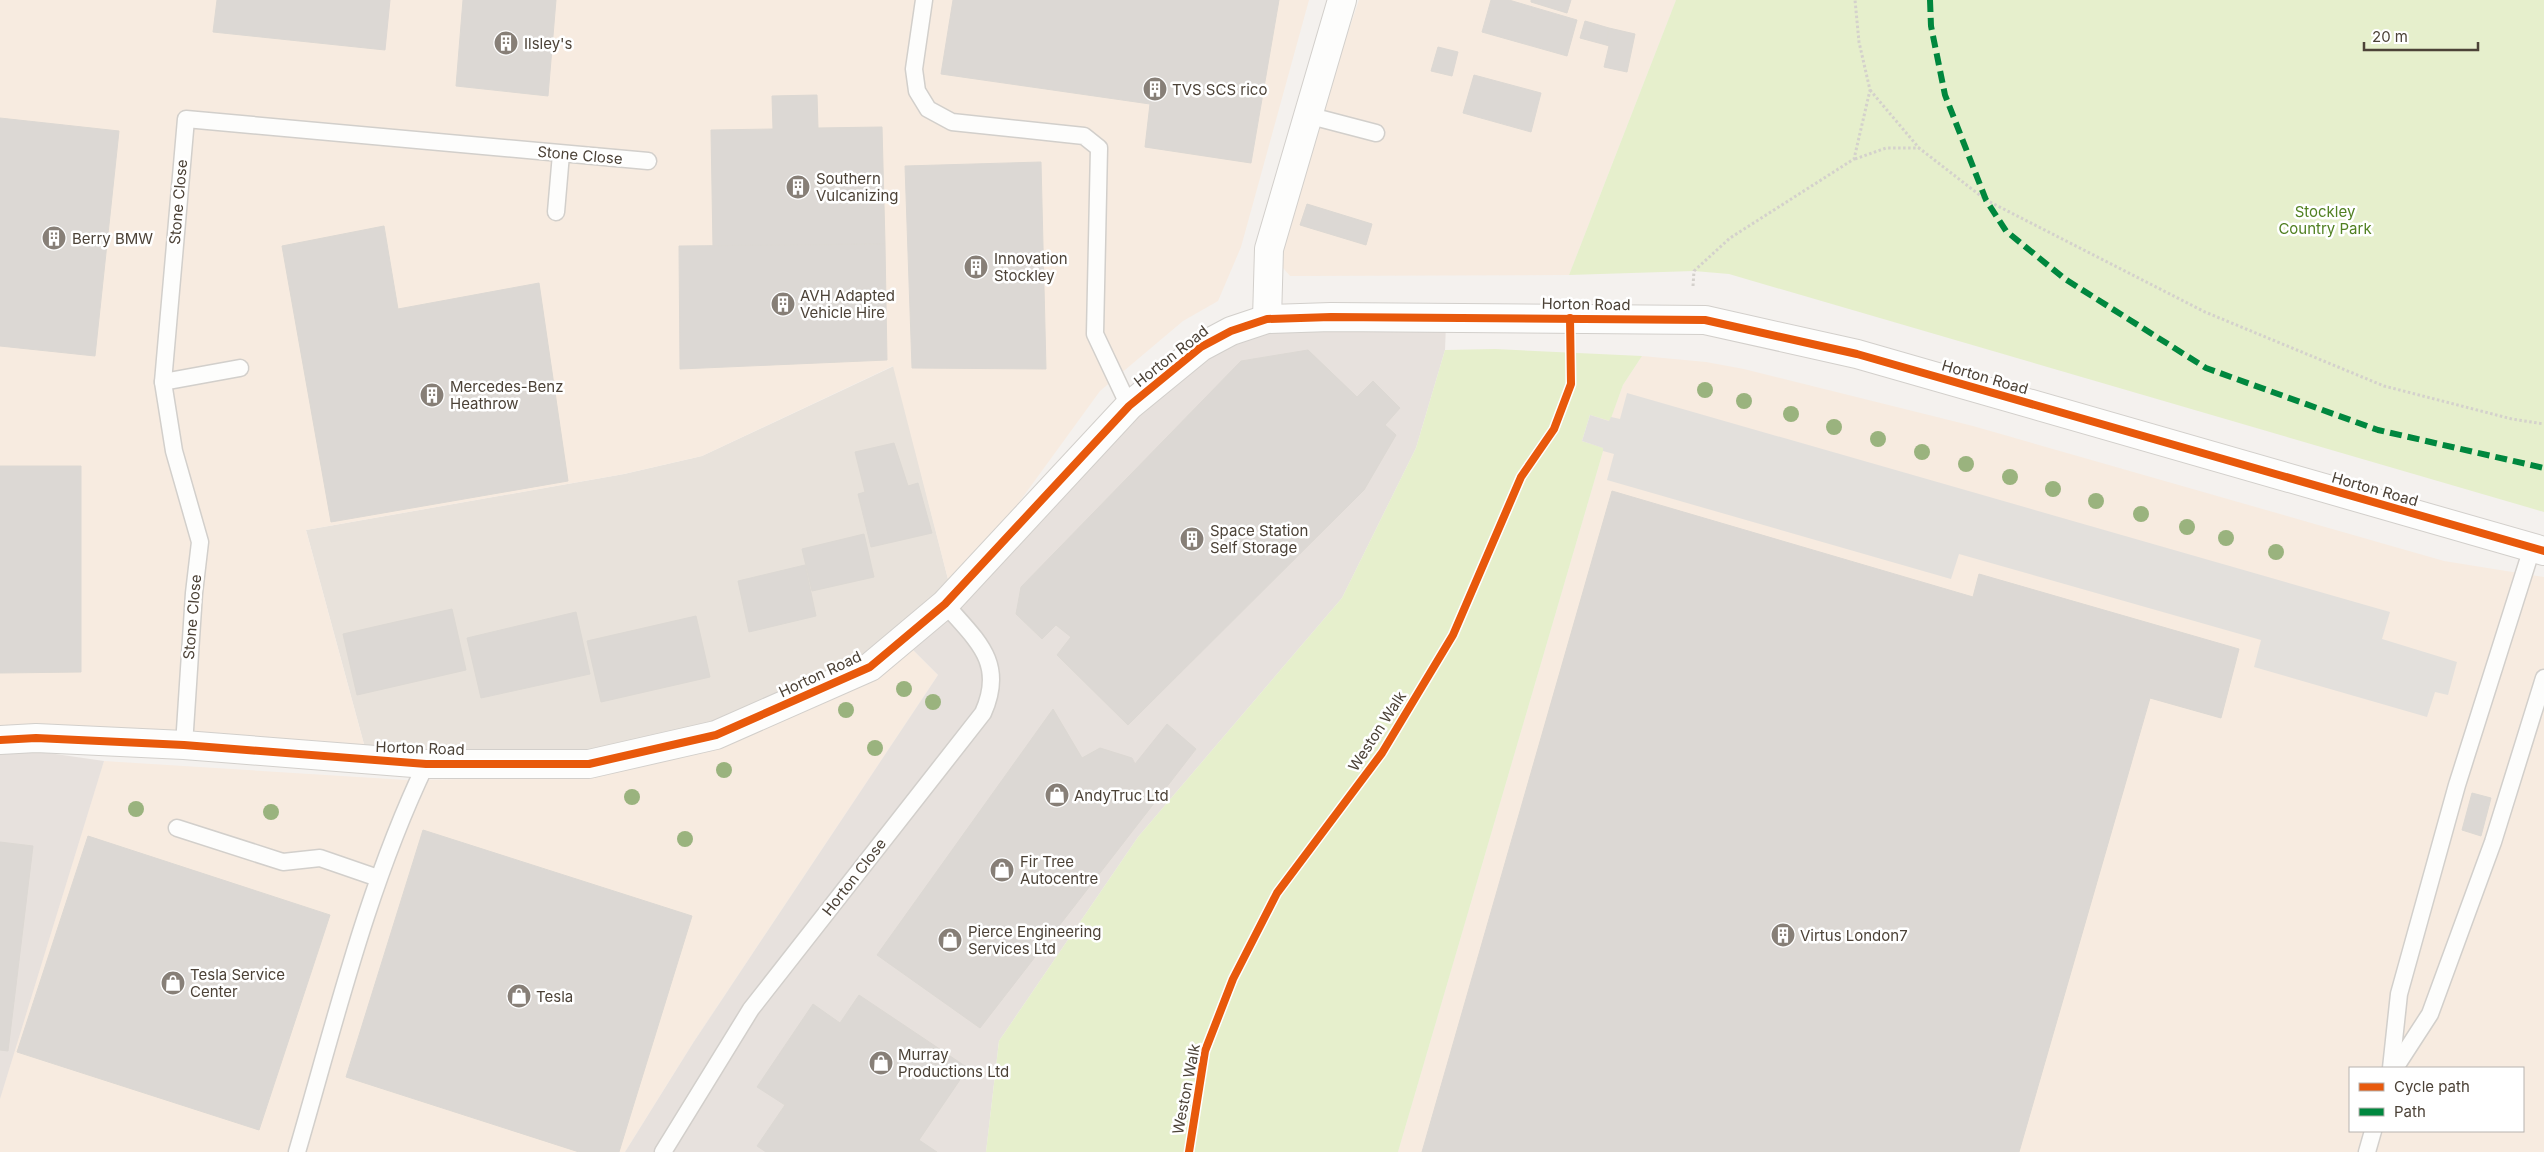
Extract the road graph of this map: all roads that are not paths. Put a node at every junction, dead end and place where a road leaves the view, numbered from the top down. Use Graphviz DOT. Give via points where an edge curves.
graph roads {
  1 [pos="924,0"];
  2 [pos="1342,0"];
  3 [pos="1307,115"];
  4 [pos="1376,133"];
  5 [pos="561,154"];
  6 [pos="648,161"];
  7 [pos="556,212"];
  8 [pos="1266,319"];
  9 [pos="240,368"];
  10 [pos="163,382"];
  11 [pos="1129,406"];
  12 [pos="2538,550"];
  13 [pos="945,604"];
  14 [pos="2544,678"];
  15 [pos="0,740"];
  16 [pos="184,745"];
  17 [pos="426,764"];
  18 [pos="177,828"];
  19 [pos="378,878"];
  20 [pos="2391,1067"];
  21 [pos="2396,1067"];
  22 [pos="2374,1132"];
  23 [pos="297,1152"];
  24 [pos="663,1152"];
  25 [pos="2367,1152"];
  1 -- 11 [label="lane" via="914,74 920,98 928,109 952,122 1084,136 1099,148 1095,334"];
  2 -- 3 [label="street"];
  3 -- 4 [label="lane"];
  3 -- 8 [label="street" via="1269,250"];
  5 -- 6 [label="lane, Stone Close"];
  5 -- 7 [label="lane"];
  5 -- 10 [label="lane, Stone Close" via="186,119"];
  8 -- 11 [label="street, Horton Road" via="1231,331 1201,347"];
  8 -- 12 [label="street, Horton Road" via="1705,320 1857,354"];
  9 -- 10 [label="lane"];
  10 -- 16 [label="lane, Stone Close" via="174,451 200,542"];
  11 -- 13 [label="street, Horton Road"];
  12 -- 20 [label="lane" via="2460,776 2399,994"];
  13 -- 17 [label="street, Horton Road" via="870,667 716,735 589,764"];
  13 -- 24 [label="lane, Horton Close" via="985,650 991,682 990,698 983,714 751,1009"];
  14 -- 21 [label="lane" via="2493,842 2430,1014"];
  15 -- 16 [label="street, Horton Road" via="36,738"];
  16 -- 17 [label="street, Horton Road"];
  17 -- 19 [label="lane"];
  18 -- 19 [label="lane" via="283,862 320,858"];
  19 -- 23 [label="lane"];
  22 -- 25 [label="lane"];
}
